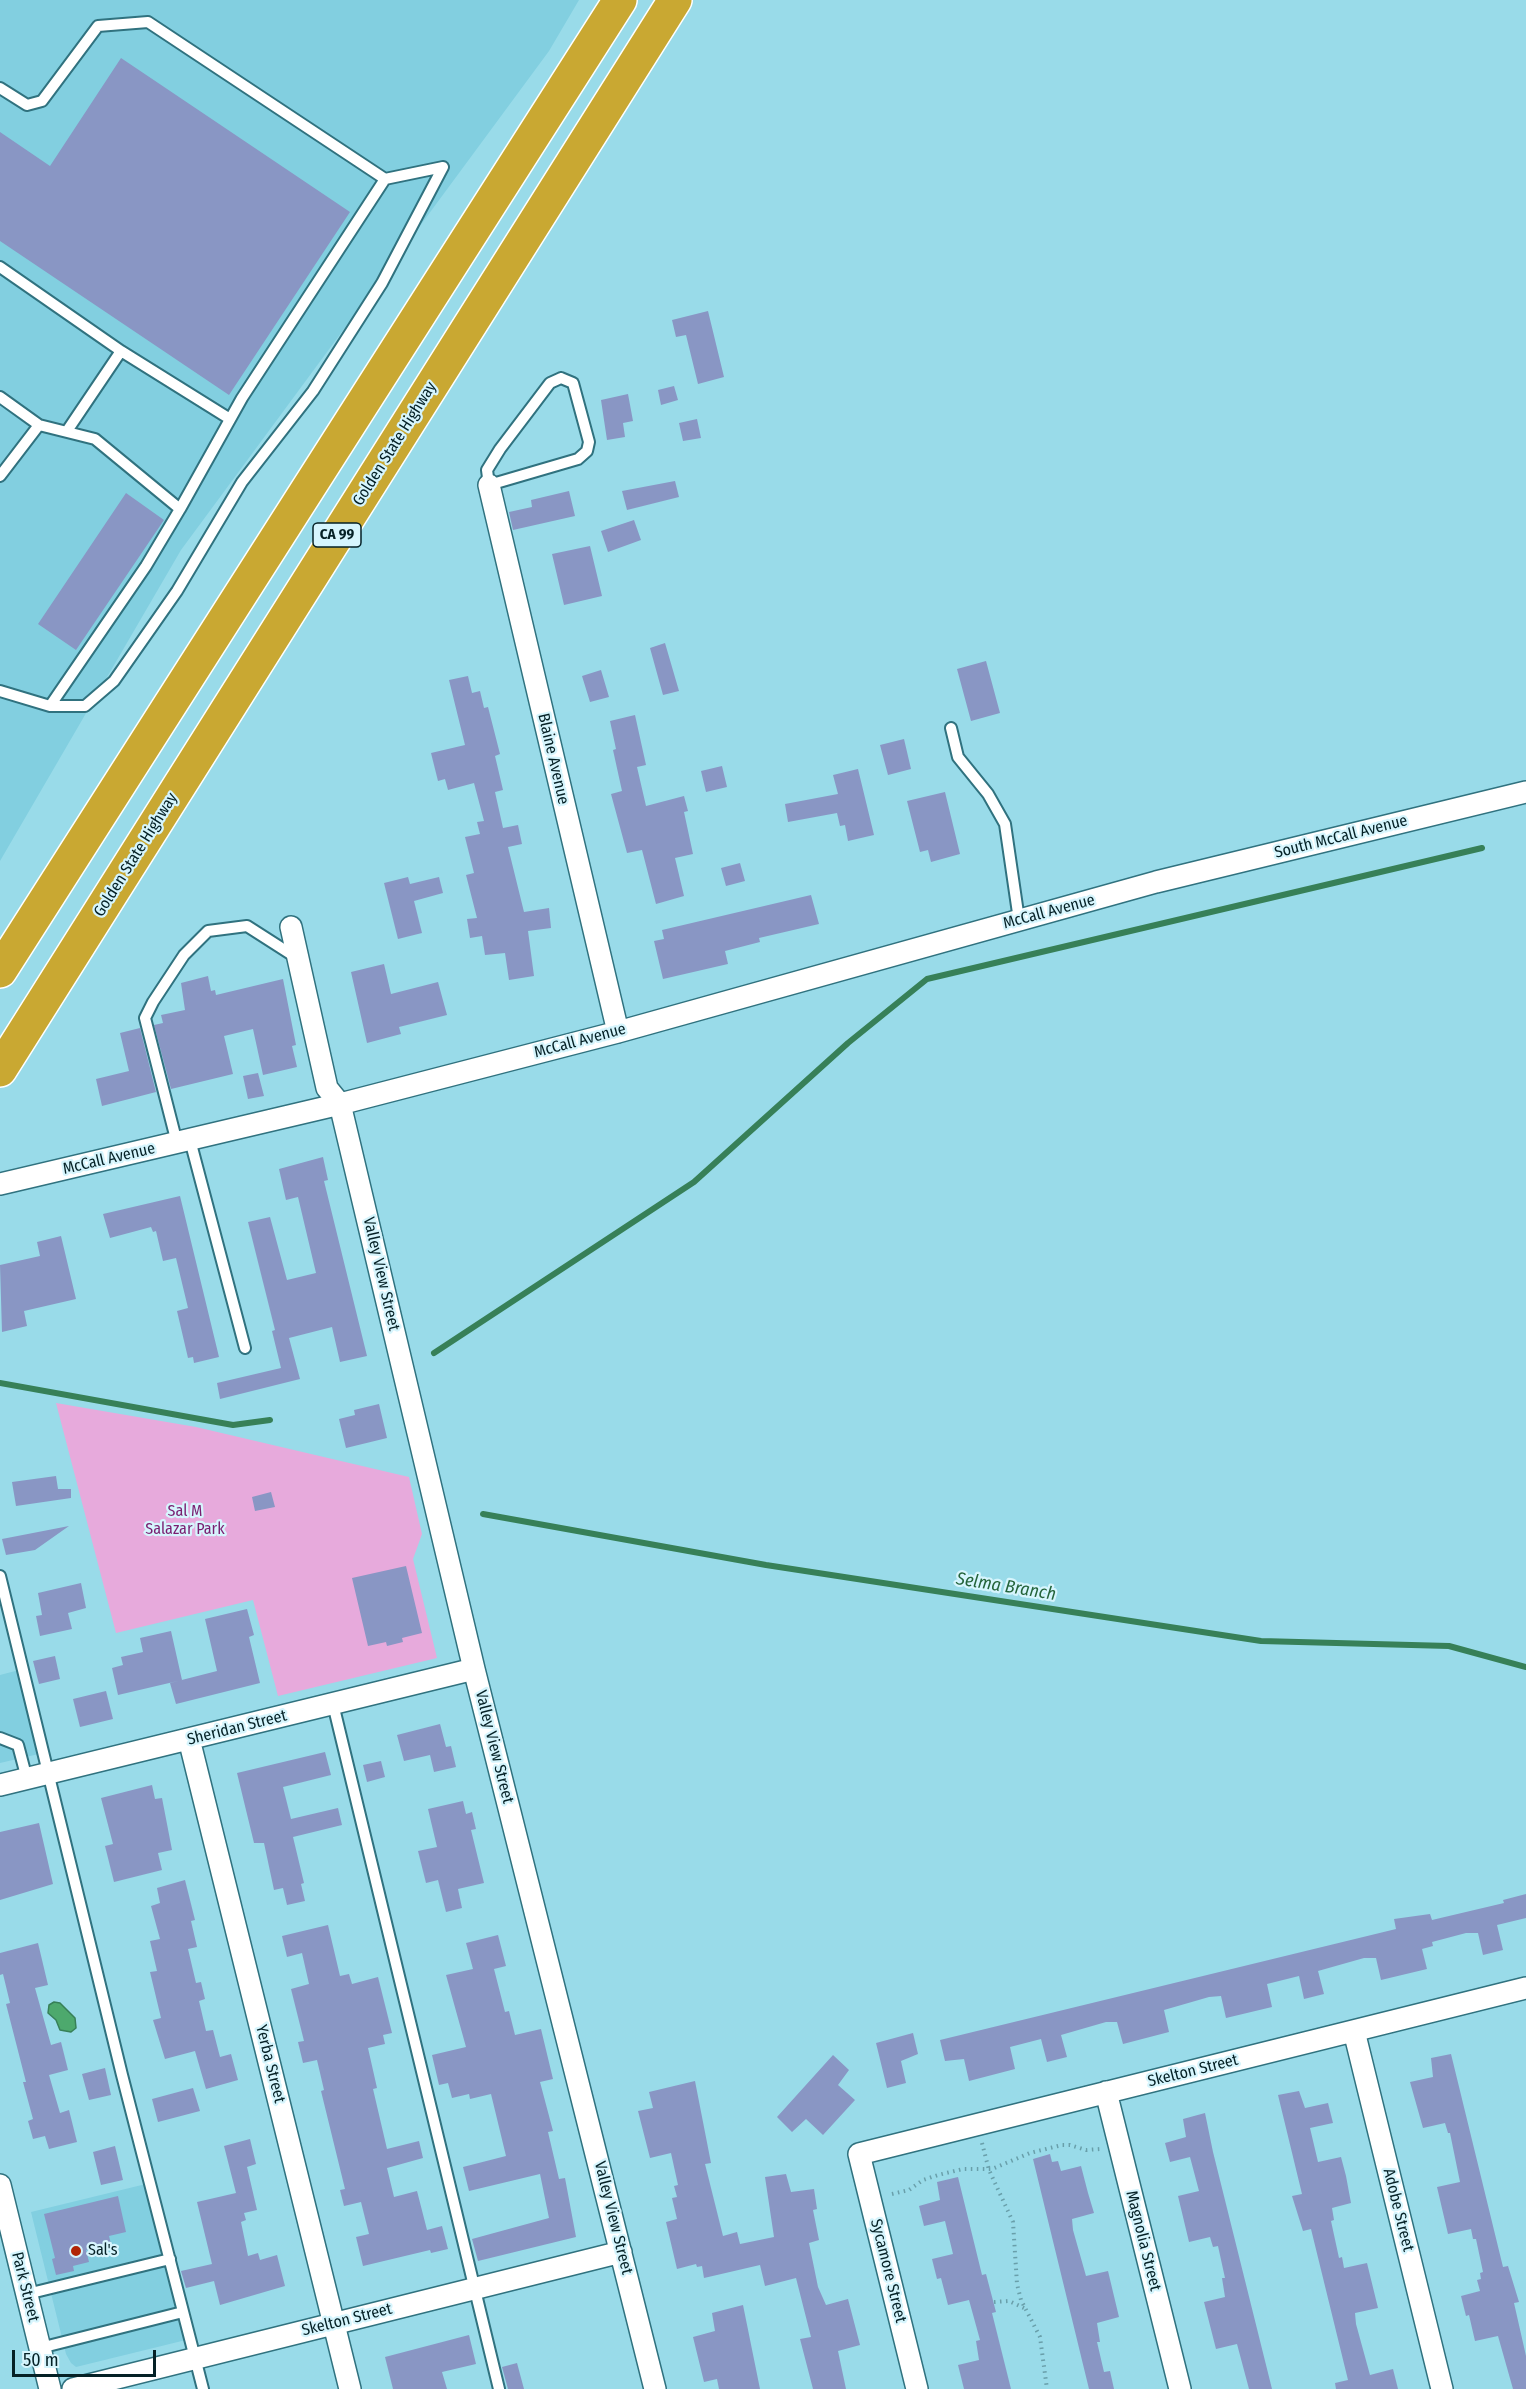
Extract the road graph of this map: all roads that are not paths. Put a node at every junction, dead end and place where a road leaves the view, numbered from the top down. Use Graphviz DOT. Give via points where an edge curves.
graph roads {
  1 [pos="621,0"];
  2 [pos="675,0"];
  3 [pos="0,88"];
  4 [pos="385,179"];
  5 [pos="0,267"];
  6 [pos="121,351"];
  7 [pos="0,397"];
  8 [pos="230,419"];
  9 [pos="39,425"];
  10 [pos="67,431"];
  11 [pos="0,476"];
  12 [pos="489,485"];
  13 [pos="180,509"];
  14 [pos="0,691"];
  15 [pos="50,706"];
  16 [pos="951,728"];
  17 [pos="1526,792"];
  18 [pos="1156,882"];
  19 [pos="1020,920"];
  20 [pos="291,927"];
  21 [pos="298,958"];
  22 [pos="0,970"];
  23 [pos="618,1032"];
  24 [pos="0,1070"];
  25 [pos="340,1104"];
  26 [pos="183,1141"];
  27 [pos="0,1184"];
  28 [pos="245,1348"];
  29 [pos="0,1576"];
  30 [pos="474,1669"];
  31 [pos="333,1704"];
  32 [pos="0,1738"];
  33 [pos="189,1740"];
  34 [pos="49,1774"];
  35 [pos="27,1779"];
  36 [pos="0,1785"];
  37 [pos="1526,1988"];
  38 [pos="1354,2031"];
  39 [pos="1106,2092"];
  40 [pos="859,2154"];
  41 [pos="0,2185"];
  42 [pos="621,2252"];
  43 [pos="170,2259"];
  44 [pos="474,2288"];
  45 [pos="27,2294"];
  46 [pos="183,2312"];
  47 [pos="334,2323"];
  48 [pos="40,2348"];
  49 [pos="195,2359"];
  50 [pos="50,2389"];
  51 [pos="73,2389"];
  52 [pos="203,2389"];
  53 [pos="350,2389"];
  54 [pos="499,2389"];
  55 [pos="655,2389"];
  56 [pos="917,2389"];
  57 [pos="1180,2389"];
  58 [pos="1442,2389"];
  1 -- 22 [label="highway, CA 99"];
  2 -- 24 [label="highway, Golden State Highway / CA 99"];
  3 -- 4 [label="lane" via="27,105 42,101 98,26 148,22"];
  4 -- 8 [label="lane"];
  4 -- 15 [label="lane" via="443,167 382,283 320,381 242,482 177,591 114,681 85,706"];
  5 -- 6 [label="lane"];
  6 -- 8 [label="lane"];
  6 -- 10 [label="lane"];
  7 -- 9 [label="lane"];
  8 -- 13 [label="lane"];
  9 -- 10 [label="lane"];
  9 -- 11 [label="lane"];
  10 -- 13 [label="lane" via="95,439"];
  12 -- 12 [label="lane" via="578,459 587,451 589,442 573,383 561,378 550,383 487,470"];
  12 -- 23 [label="street, Blaine Avenue"];
  13 -- 15 [label="lane" via="146,566"];
  14 -- 15 [label="lane"];
  16 -- 19 [label="lane" via="958,758 988,794 1005,824"];
  17 -- 18 [label="street, South McCall Avenue"];
  18 -- 19 [label="street, McCall Avenue"];
  19 -- 23 [label="street, McCall Avenue"];
  20 -- 21 [label="street, Valley View Street"];
  21 -- 25 [label="street, Valley View Street" via="327,1088"];
  21 -- 26 [label="lane" via="247,926 208,931 184,955 165,983 145,1018"];
  23 -- 25 [label="street, McCall Avenue"];
  25 -- 26 [label="street, McCall Avenue"];
  25 -- 30 [label="street, Valley View Street"];
  26 -- 27 [label="street, McCall Avenue"];
  26 -- 28 [label="lane"];
  29 -- 34 [label="lane"];
  30 -- 31 [label="street, Sheridan Street"];
  30 -- 42 [label="street, Valley View Street"];
  31 -- 33 [label="street, Sheridan Street"];
  31 -- 44 [label="lane"];
  32 -- 35 [label="lane" via="18,1745"];
  33 -- 34 [label="street, Sheridan Street"];
  33 -- 47 [label="street, Yerba Street"];
  34 -- 35 [label="street, Sheridan Street"];
  34 -- 43 [label="lane"];
  35 -- 36 [label="street, Sheridan Street"];
  37 -- 38 [label="street, Skelton Street"];
  38 -- 39 [label="street, Skelton Street"];
  38 -- 58 [label="street, Adobe Street"];
  39 -- 40 [label="street, Skelton Street"];
  39 -- 57 [label="street, Magnolia Street"];
  40 -- 56 [label="street, Sycamore Street"];
  41 -- 45 [label="street, Park Street"];
  42 -- 44 [label="street, Skelton Street"];
  42 -- 55 [label="street, Valley View Street"];
  43 -- 45 [label="lane"];
  43 -- 46 [label="lane"];
  44 -- 47 [label="street, Skelton Street"];
  44 -- 54 [label="lane"];
  45 -- 48 [label="street, Park Street"];
  46 -- 48 [label="lane"];
  46 -- 49 [label="lane"];
  47 -- 49 [label="street, Skelton Street"];
  47 -- 53 [label="street, Yerba Street"];
  48 -- 50 [label="street, Park Street"];
  49 -- 51 [label="street, Skelton Street"];
  49 -- 52 [label="lane"];
}
